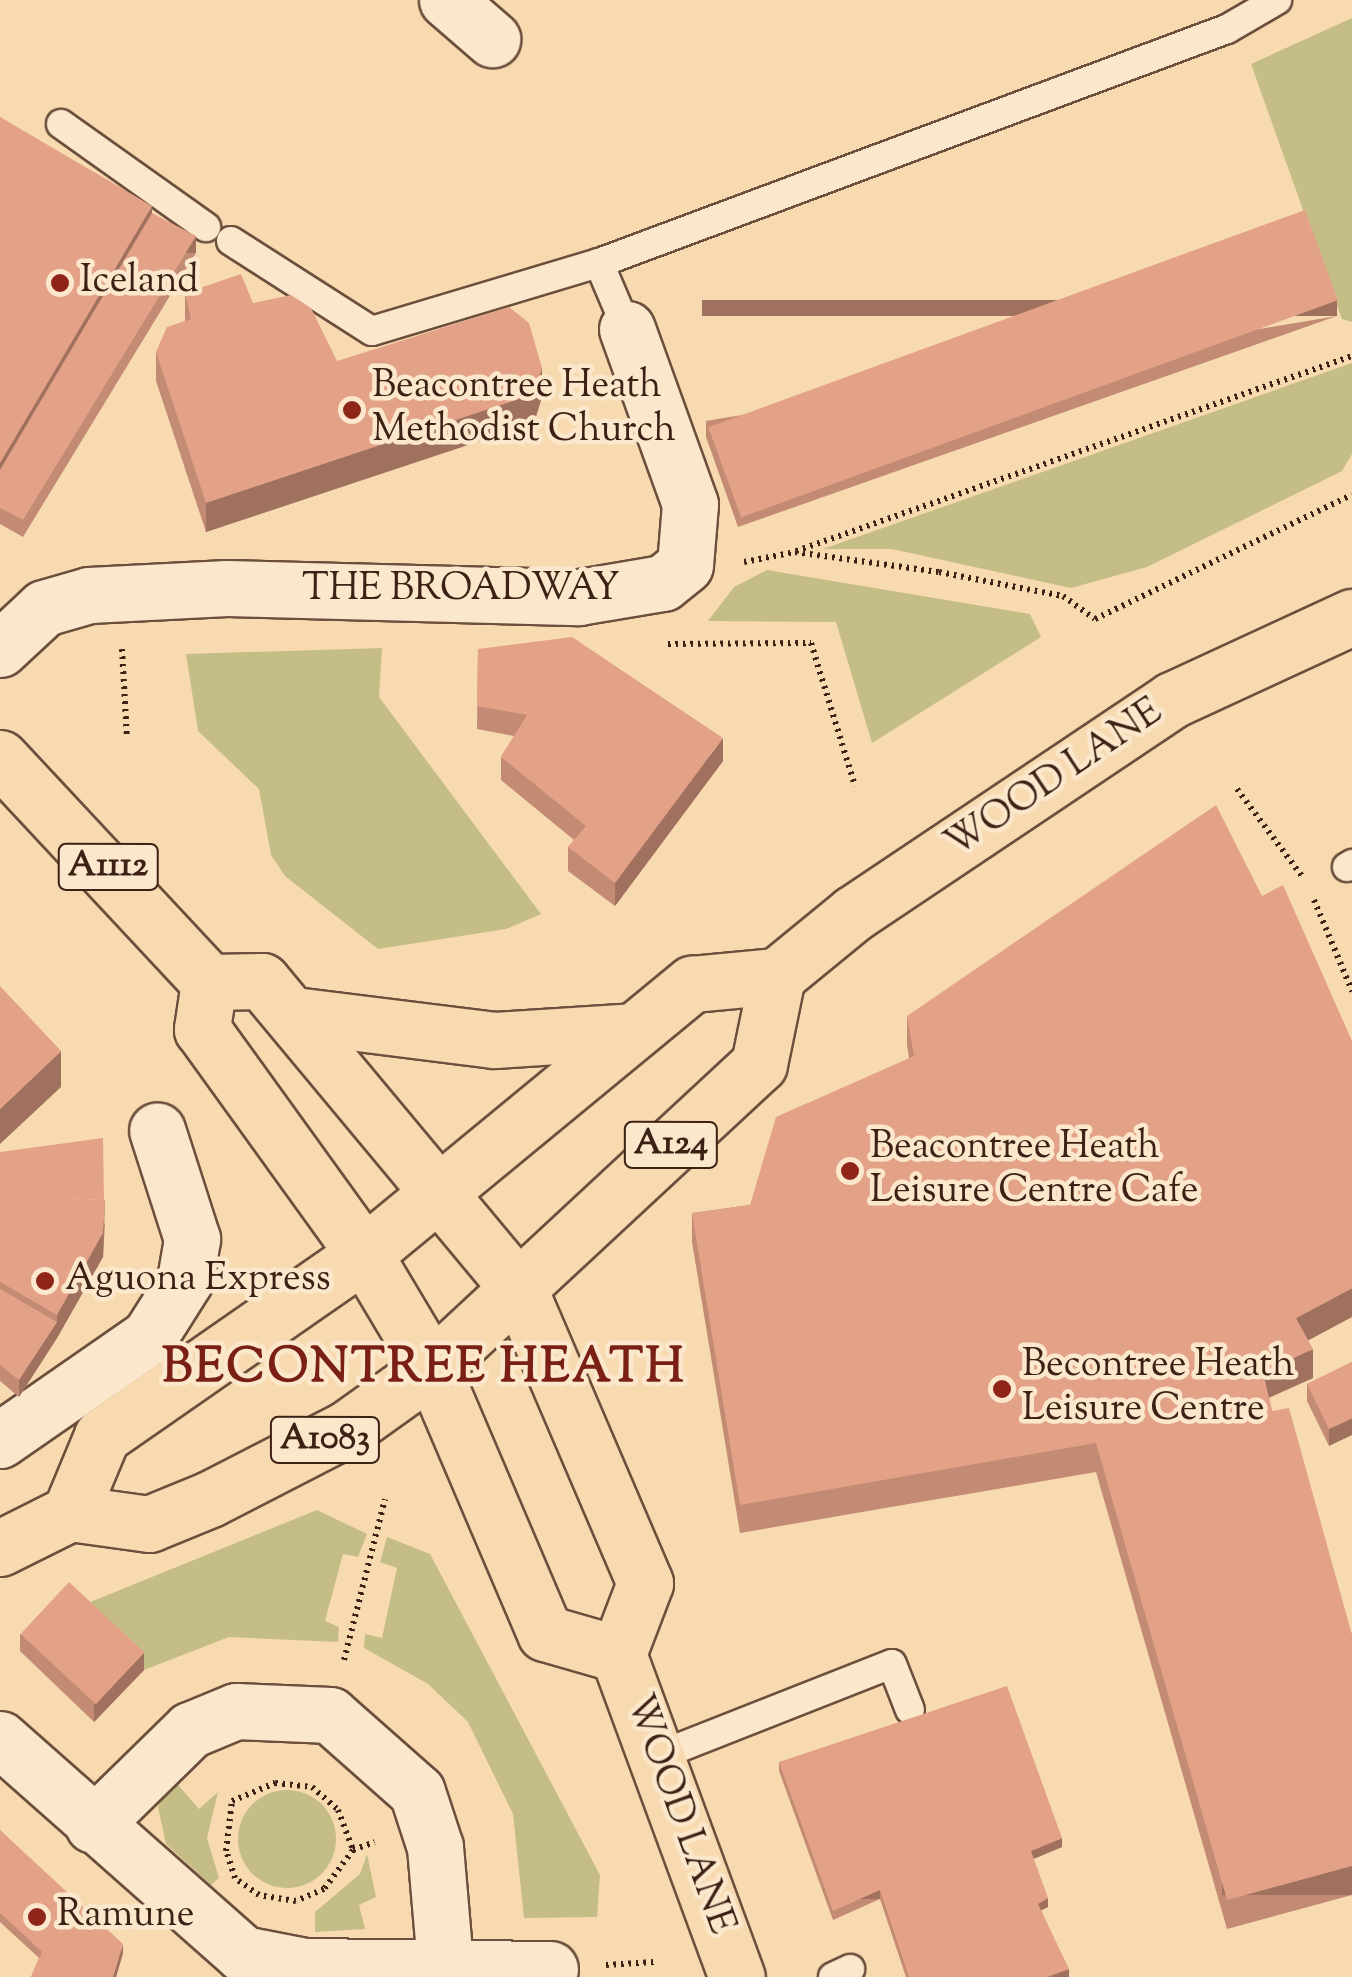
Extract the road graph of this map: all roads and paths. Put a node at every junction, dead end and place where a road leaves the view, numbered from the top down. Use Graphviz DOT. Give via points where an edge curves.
graph roads {
  1 [pos="447,0"];
  2 [pos="1276,0"];
  3 [pos="492,39"];
  4 [pos="61,124"];
  5 [pos="206,227"];
  6 [pos="231,241"];
  7 [pos="599,263"];
  8 [pos="627,329"];
  9 [pos="1352,356"];
  10 [pos="1352,495"];
  11 [pos="795,552"];
  12 [pos="726,566"];
  13 [pos="119,594"];
  14 [pos="633,594"];
  15 [pos="1352,616"];
  16 [pos="0,649"];
  17 [pos="127,738"];
  18 [pos="0,758"];
  19 [pos="855,786"];
  20 [pos="1238,789"];
  21 [pos="778,976"];
  22 [pos="209,982"];
  23 [pos="1352,990"];
  24 [pos="294,1015"];
  25 [pos="633,1031"];
  26 [pos="157,1130"];
  27 [pos="441,1187"];
  28 [pos="364,1254"];
  29 [pos="519,1289"];
  30 [pos="432,1368"];
  31 [pos="0,1440"];
  32 [pos="386,1499"];
  33 [pos="70,1513"];
  34 [pos="0,1548"];
  35 [pos="618,1654"];
  36 [pos="910,1710"];
  37 [pos="330,1715"];
  38 [pos="0,1739"];
  39 [pos="658,1756"];
  40 [pos="312,1787"];
  41 [pos="93,1825"];
  42 [pos="445,1964"];
  43 [pos="239,1966"];
  44 [pos="550,1968"];
  45 [pos="737,1977"];
  1 -- 3 [label="street"];
  2 -- 7 [label="lane" via="1227,29"];
  4 -- 5 [label="lane"];
  6 -- 7 [label="lane" via="372,331"];
  7 -- 8 [label="lane"];
  8 -- 14 [label="street, THE BROADWAY" via="690,504 685,565"];
  9 -- 11 [label="path"];
  10 -- 11 [label="path" via="1095,620 1063,596"];
  11 -- 12 [label="path"];
  13 -- 14 [label="street, THE BROADWAY"];
  13 -- 16 [label="street, THE BROADWAY" via="44,608"];
  13 -- 17 [label="path"];
  14 -- 19 [label="path" via="650,644 811,643"];
  15 -- 21 [label="main road, WOOD LANE" via="1172,700 854,913"];
  18 -- 22 [label="main road, A1112"];
  20 -- 23 [label="path" via="1307,884"];
  21 -- 25 [label="main road" via="692,984"];
  21 -- 29 [label="main road, A124" via="759,1064"];
  22 -- 24 [label="main road, WOOD LANE" via="262,980"];
  22 -- 28 [label="main road" via="202,1029"];
  24 -- 25 [label="main road" via="495,1040"];
  24 -- 27 [label="main road, WOOD LANE"];
  25 -- 27 [label="main road"];
  26 -- 31 [label="street" via="192,1239 184,1280 149,1337"];
  27 -- 28 [label="main road"];
  27 -- 29 [label="main road, WOOD LANE"];
  28 -- 30 [label="main road"];
  28 -- 33 [label="main road" via="102,1436"];
  29 -- 30 [label="main road"];
  29 -- 35 [label="main road, WOOD LANE" via="645,1583"];
  30 -- 33 [label="main road, A1083" via="348,1428 149,1524"];
  30 -- 35 [label="main road, WOOD LANE" via="545,1633"];
  32 -- 37 [label="path"];
  33 -- 34 [label="main road"];
  35 -- 39 [label="main road, WOOD LANE"];
  36 -- 39 [label="lane" via="892,1664"];
  37 -- 40 [label="path"];
  37 -- 41 [label="street" via="236,1711 190,1730"];
  37 -- 42 [label="street" via="418,1792 435,1847"];
  38 -- 41 [label="street"];
  39 -- 45 [label="main road, WOOD LANE"];
  40 -- 40 [label="path" via="338,1810 353,1850 324,1889 296,1901 259,1895 235,1878 226,1851 232,1801 252,1787"];
  41 -- 43 [label="street"];
  42 -- 43 [label="street"];
  42 -- 44 [label="street"];
}
